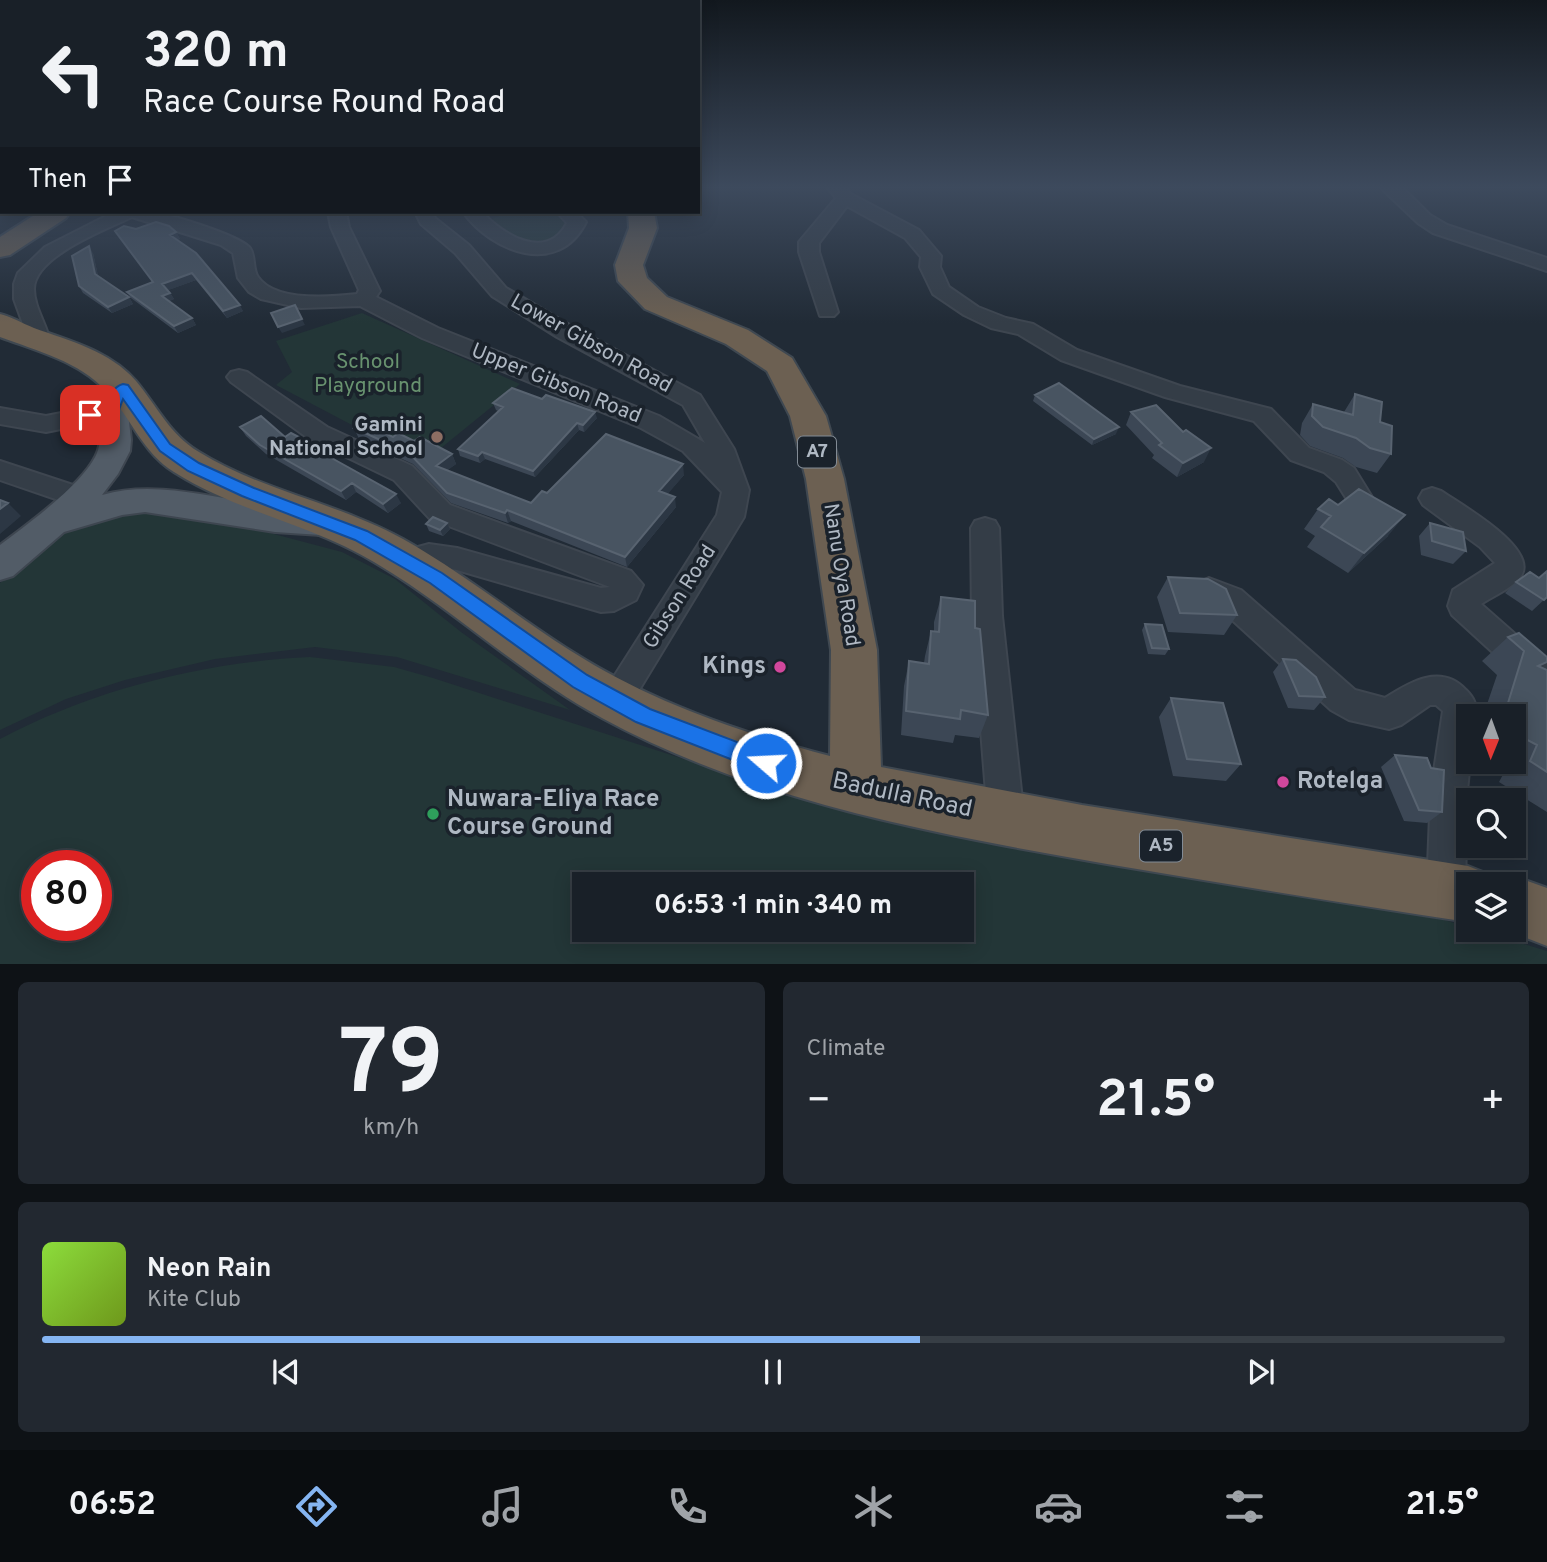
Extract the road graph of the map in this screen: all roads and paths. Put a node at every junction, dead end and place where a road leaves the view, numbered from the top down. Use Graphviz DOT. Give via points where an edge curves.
graph roads {
  1 [pos="24,233"];
  2 [pos="87,233"];
  3 [pos="202,233"];
  4 [pos="343,233"];
  5 [pos="443,233"];
  6 [pos="491,233"];
  7 [pos="571,233"];
  8 [pos="641,233"];
  9 [pos="815,233"];
  10 [pos="910,233"];
  11 [pos="1452,233"];
  12 [pos="0,248"];
  13 [pos="1547,265"];
  14 [pos="363,299"];
  15 [pos="827,312"];
  16 [pos="0,323"];
  17 [pos="39,341"];
  18 [pos="239,377"];
  19 [pos="117,400"];
  20 [pos="0,416"];
  21 [pos="0,470"];
  22 [pos="736,490"];
  23 [pos="79,497"];
  24 [pos="1432,498"];
  25 [pos="1362,502"];
  26 [pos="327,522"];
  27 [pos="52,523"];
  28 [pos="985,528"];
  29 [pos="406,561"];
  30 [pos="0,566"];
  31 [pos="1209,590"];
  32 [pos="1547,682"];
  33 [pos="615,701"];
  34 [pos="856,787"];
  35 [pos="1006,818"];
  36 [pos="1456,879"];
  37 [pos="1456,892"];
  38 [pos="1526,910"];
  39 [pos="1547,918"];
  1 -- 12 [label="highway"];
  2 -- 17 [label="street" via="42,259 27,274 25,300"];
  3 -- 14 [label="street" via="242,251 248,278 278,298 307,304"];
  4 -- 14 [label="street" via="370,291"];
  5 -- 22 [label="street, Lower Gibson Road" via="499,292 692,400 721,449"];
  6 -- 7 [label="street" via="514,246 540,247 556,245"];
  8 -- 34 [label="highway, Nanu Oya Road / A7" via="629,265 633,281 656,303 737,337 780,365 808,416 825,479 854,650"];
  9 -- 15 [label="street" via="809,253"];
  10 -- 25 [label="street" via="931,256 930,267 940,290 971,311 1041,336 1069,355 1173,392 1262,415 1300,454 1345,475"];
  11 -- 13 [label="street"];
  14 -- 22 [label="street, Upper Gibson Road" via="430,333 650,422 692,445"];
  16 -- 17 [label="highway, Badulla Road / A5"];
  17 -- 19 [label="highway, Badulla Road / A5" via="95,362"];
  18 -- 29 [label="street" via="317,433 403,473 440,512 628,584 626,593 601,600 457,559 429,555"];
  19 -- 20 [label="street" via="46,424"];
  19 -- 23 [label="main road" via="115,449"];
  19 -- 26 [label="highway, Badulla Road / A5" via="180,459 231,485"];
  21 -- 23 [label="street"];
  22 -- 33 [label="street, Gibson Road" via="730,517"];
  23 -- 27 [label="main road"];
  24 -- 32 [label="street" via="1490,538 1509,560 1509,571 1464,599 1463,606"];
  26 -- 27 [label="main road" via="145,500 122,502"];
  26 -- 29 [label="highway, Badulla Road / A5"];
  27 -- 30 [label="main road"];
  28 -- 35 [label="street" via="987,616"];
  29 -- 33 [label="highway, Badulla Road / A5" via="552,664"];
  31 -- 36 [label="street" via="1230,599 1343,700 1361,709 1389,714 1430,689 1452,696 1460,707 1449,791"];
  33 -- 34 [label="highway, Badulla Road / A5" via="726,749"];
  34 -- 35 [label="highway, Badulla Road / A5"];
  35 -- 37 [label="highway, Badulla Road / A5"];
  38 -- 39 [label="highway"];
}
